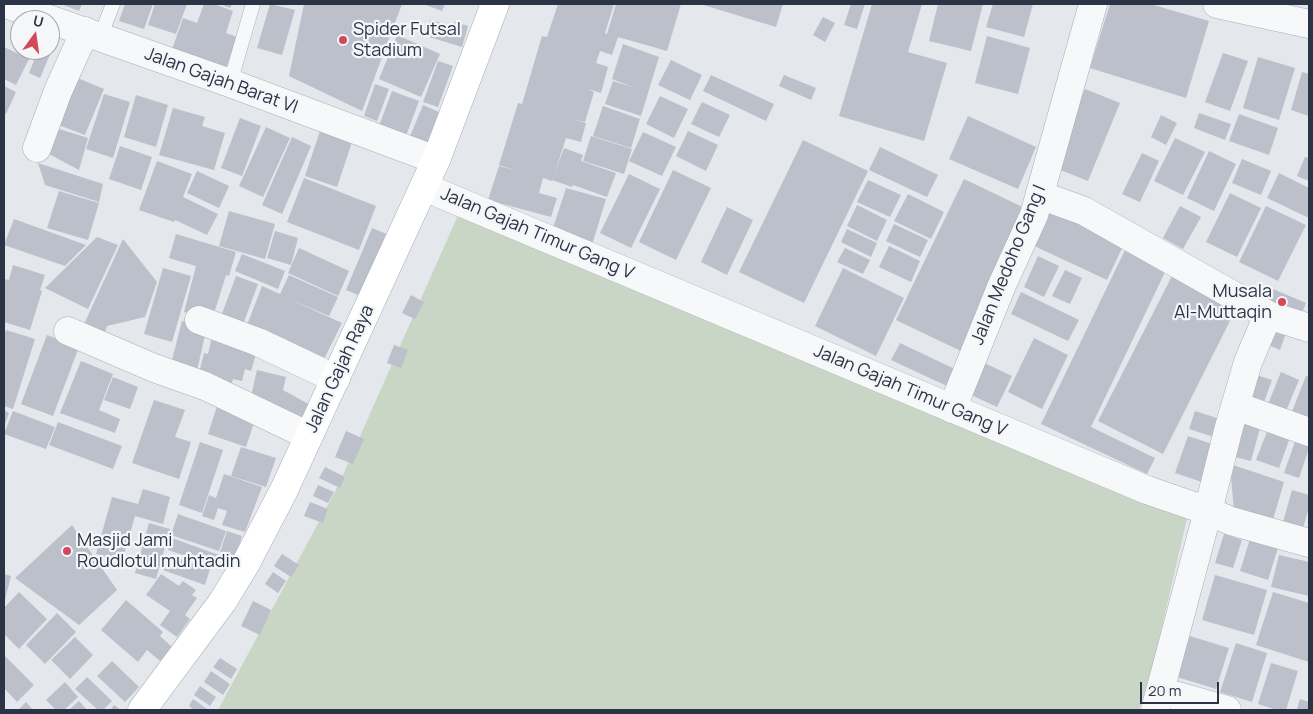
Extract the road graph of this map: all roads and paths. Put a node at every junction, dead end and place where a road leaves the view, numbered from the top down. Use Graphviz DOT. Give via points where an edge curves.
graph roads {
  1 [pos="6,4"];
  2 [pos="113,4"];
  3 [pos="253,4"];
  4 [pos="495,4"];
  5 [pos="1093,4"];
  6 [pos="1217,4"];
  7 [pos="1309,24"];
  8 [pos="93,34"];
  9 [pos="230,83"];
  10 [pos="37,148"];
  11 [pos="436,160"];
  12 [pos="424,187"];
  13 [pos="1040,195"];
  14 [pos="1268,315"];
  15 [pos="199,320"];
  16 [pos="1309,328"];
  17 [pos="68,332"];
  18 [pos="336,379"];
  19 [pos="1236,406"];
  20 [pos="952,409"];
  21 [pos="1309,432"];
  22 [pos="309,436"];
  23 [pos="1208,510"];
  24 [pos="1309,543"];
  25 [pos="1157,700"];
  26 [pos="142,710"];
  27 [pos="1227,710"];
  1 -- 8 [label="street, Jalan Gajah Barat VI"];
  2 -- 8 [label="lane"];
  3 -- 9 [label="lane"];
  4 -- 11 [label="main road, Jalan Gajah Raya"];
  5 -- 13 [label="street, Jalan Medoho Gang I"];
  6 -- 7 [label="street"];
  8 -- 9 [label="street, Jalan Gajah Barat VI"];
  8 -- 10 [label="street" via="58,91"];
  9 -- 11 [label="street, Jalan Gajah Barat VI"];
  11 -- 12 [label="main road, Jalan Gajah Raya"];
  12 -- 18 [label="main road, Jalan Gajah Raya"];
  12 -- 20 [label="street, Jalan Gajah Timur Gang V"];
  13 -- 14 [label="street" via="1084,211"];
  13 -- 20 [label="street, Jalan Medoho Gang I"];
  14 -- 16 [label="street"];
  14 -- 19 [label="street" via="1248,362"];
  15 -- 18 [label="street" via="258,342"];
  17 -- 22 [label="street" via="205,386"];
  18 -- 22 [label="main road, Jalan Gajah Raya"];
  19 -- 21 [label="street"];
  19 -- 23 [label="street"];
  20 -- 23 [label="street, Jalan Gajah Timur Gang V" via="1146,490"];
  22 -- 26 [label="main road, Jalan Gajah Raya" via="246,563 223,601"];
  23 -- 24 [label="street, Jalan Gajah Timur Gang V" via="1231,521"];
  23 -- 25 [label="street"];
  25 -- 27 [label="street"];
}
